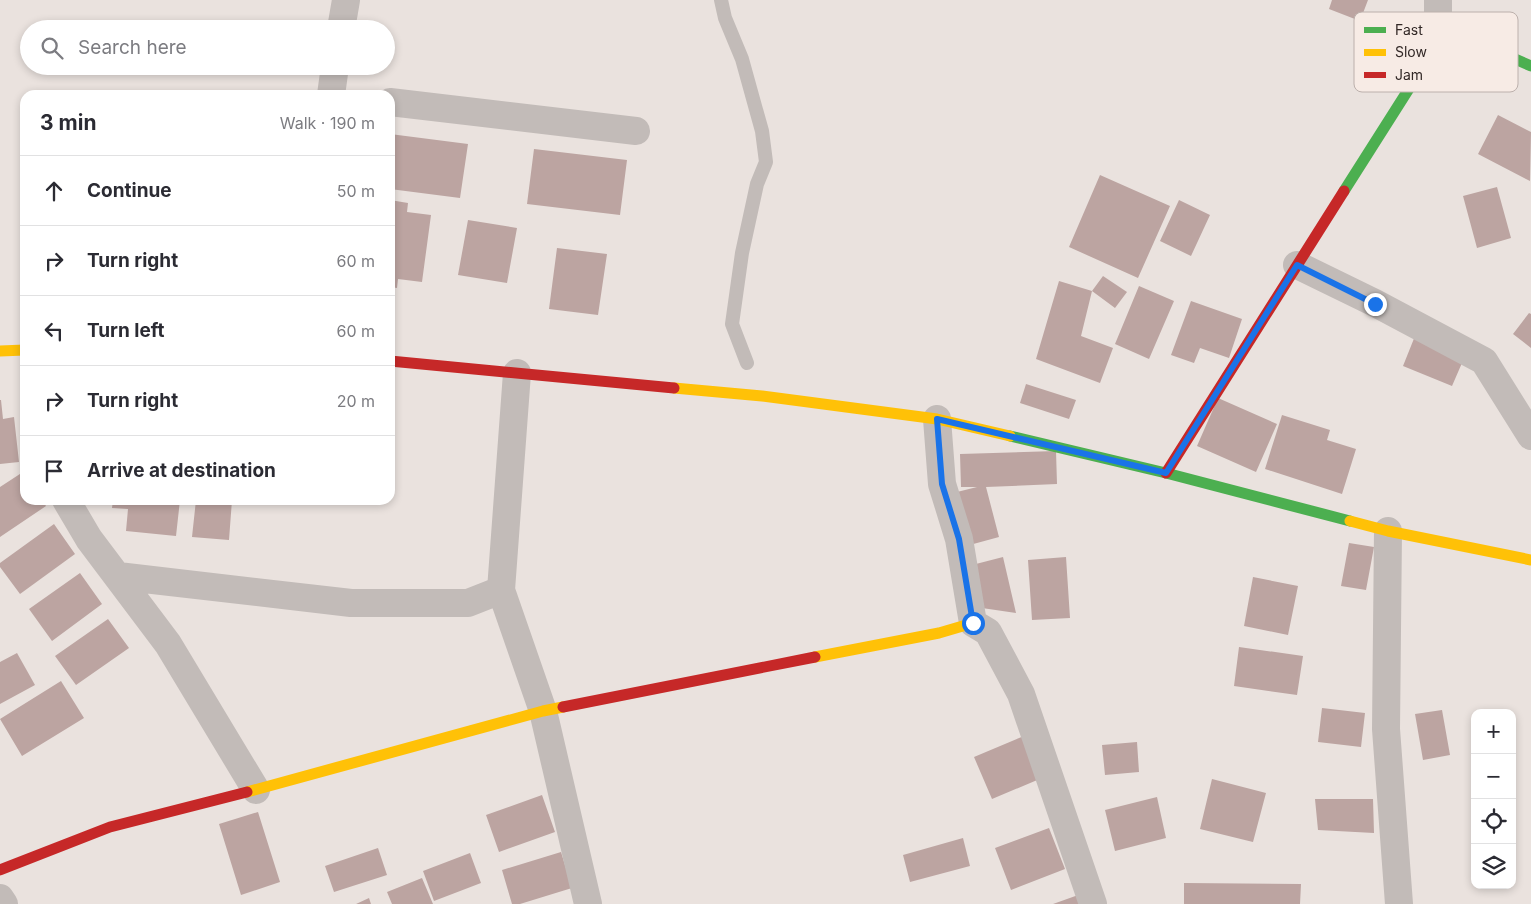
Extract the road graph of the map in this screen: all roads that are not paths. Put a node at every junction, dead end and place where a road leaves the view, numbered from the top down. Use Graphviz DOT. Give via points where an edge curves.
graph roads {
  1 [pos="346,0"];
  2 [pos="721,0"];
  3 [pos="343,20"];
  4 [pos="1518,60"];
  5 [pos="1531,66"];
  6 [pos="334,75"];
  7 [pos="332,90"];
  8 [pos="1407,92"];
  9 [pos="395,103"];
  10 [pos="636,131"];
  11 [pos="1297,265"];
  12 [pos="20,350"];
  13 [pos="0,351"];
  14 [pos="395,361"];
  15 [pos="747,363"];
  16 [pos="517,373"];
  17 [pos="937,419"];
  18 [pos="1531,436"];
  19 [pos="1166,473"];
  20 [pos="69,505"];
  21 [pos="1388,531"];
  22 [pos="1531,560"];
  23 [pos="118,576"];
  24 [pos="501,590"];
  25 [pos="973,623"];
  26 [pos="543,711"];
  27 [pos="256,790"];
  28 [pos="0,870"];
  29 [pos="0,898"];
  30 [pos="4,904"];
  31 [pos="588,904"];
  32 [pos="1093,904"];
  33 [pos="1399,904"];
  1 -- 3 [label="street"];
  2 -- 15 [label="lane" via="753,97 766,162 757,184 742,253 732,324"];
  4 -- 5 [label="street"];
  6 -- 7 [label="street"];
  8 -- 11 [label="street"];
  9 -- 10 [label="street"];
  11 -- 18 [label="street" via="1484,361"];
  11 -- 19 [label="street"];
  12 -- 13 [label="street"];
  14 -- 16 [label="street"];
  16 -- 17 [label="street" via="762,396"];
  16 -- 24 [label="street"];
  17 -- 19 [label="street"];
  17 -- 25 [label="street" via="942,484 959,539"];
  19 -- 21 [label="street"];
  20 -- 23 [label="street" via="89,539"];
  21 -- 22 [label="street"];
  21 -- 33 [label="street" via="1386,729"];
  23 -- 24 [label="street" via="351,603 468,603"];
  23 -- 27 [label="street" via="168,644"];
  24 -- 26 [label="street"];
  25 -- 26 [label="street" via="938,633"];
  25 -- 32 [label="street" via="988,632 1021,694"];
  26 -- 27 [label="street"];
  26 -- 31 [label="street"];
  27 -- 28 [label="street" via="110,827"];
  29 -- 30 [label="street"];
}
